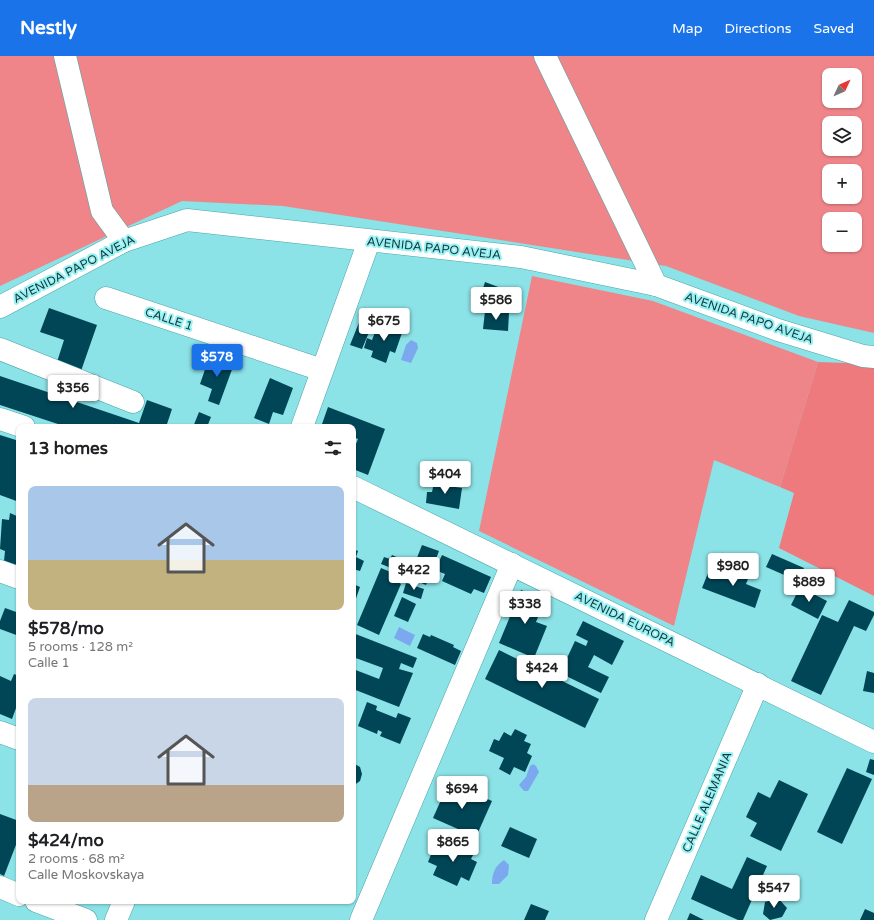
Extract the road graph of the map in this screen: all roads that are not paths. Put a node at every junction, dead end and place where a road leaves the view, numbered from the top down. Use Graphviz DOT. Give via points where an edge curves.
graph roads {
  1 [pos="65,56"];
  2 [pos="545,56"];
  3 [pos="124,241"];
  4 [pos="369,241"];
  5 [pos="656,285"];
  6 [pos="106,298"];
  7 [pos="0,307"];
  8 [pos="0,349"];
  9 [pos="874,357"];
  10 [pos="322,370"];
  11 [pos="134,402"];
  12 [pos="0,418"];
  13 [pos="16,424"];
  14 [pos="303,424"];
  15 [pos="356,488"];
  16 [pos="512,564"];
  17 [pos="0,571"];
  18 [pos="16,577"];
  19 [pos="758,684"];
  20 [pos="0,732"];
  21 [pos="16,738"];
  22 [pos="874,742"];
  23 [pos="0,887"];
  24 [pos="16,894"];
  25 [pos="44,904"];
  26 [pos="123,904"];
  27 [pos="86,920"];
  28 [pos="116,920"];
  29 [pos="361,920"];
  30 [pos="656,920"];
  1 -- 3 [label="street" via="102,211"];
  2 -- 5 [label="street"];
  3 -- 4 [label="street, AVENIDA PAPO AVEJA" via="187,220"];
  3 -- 7 [label="street, AVENIDA PAPO AVEJA"];
  4 -- 5 [label="street, AVENIDA PAPO AVEJA" via="521,257"];
  4 -- 10 [label="street"];
  5 -- 9 [label="street, AVENIDA PAPO AVEJA" via="778,330 863,356"];
  6 -- 10 [label="street, CALLE 1"];
  8 -- 11 [label="street"];
  10 -- 14 [label="street"];
  12 -- 13 [label="street"];
  15 -- 16 [label="street, AVENIDA EUROPA"];
  16 -- 19 [label="street, AVENIDA EUROPA"];
  16 -- 29 [label="street"];
  17 -- 18 [label="street"];
  19 -- 22 [label="street, AVENIDA EUROPA"];
  19 -- 30 [label="street, CALLE ALEMANIA"];
  20 -- 21 [label="street"];
  23 -- 24 [label="street"];
  25 -- 27 [label="street"];
  26 -- 28 [label="street"];
}
